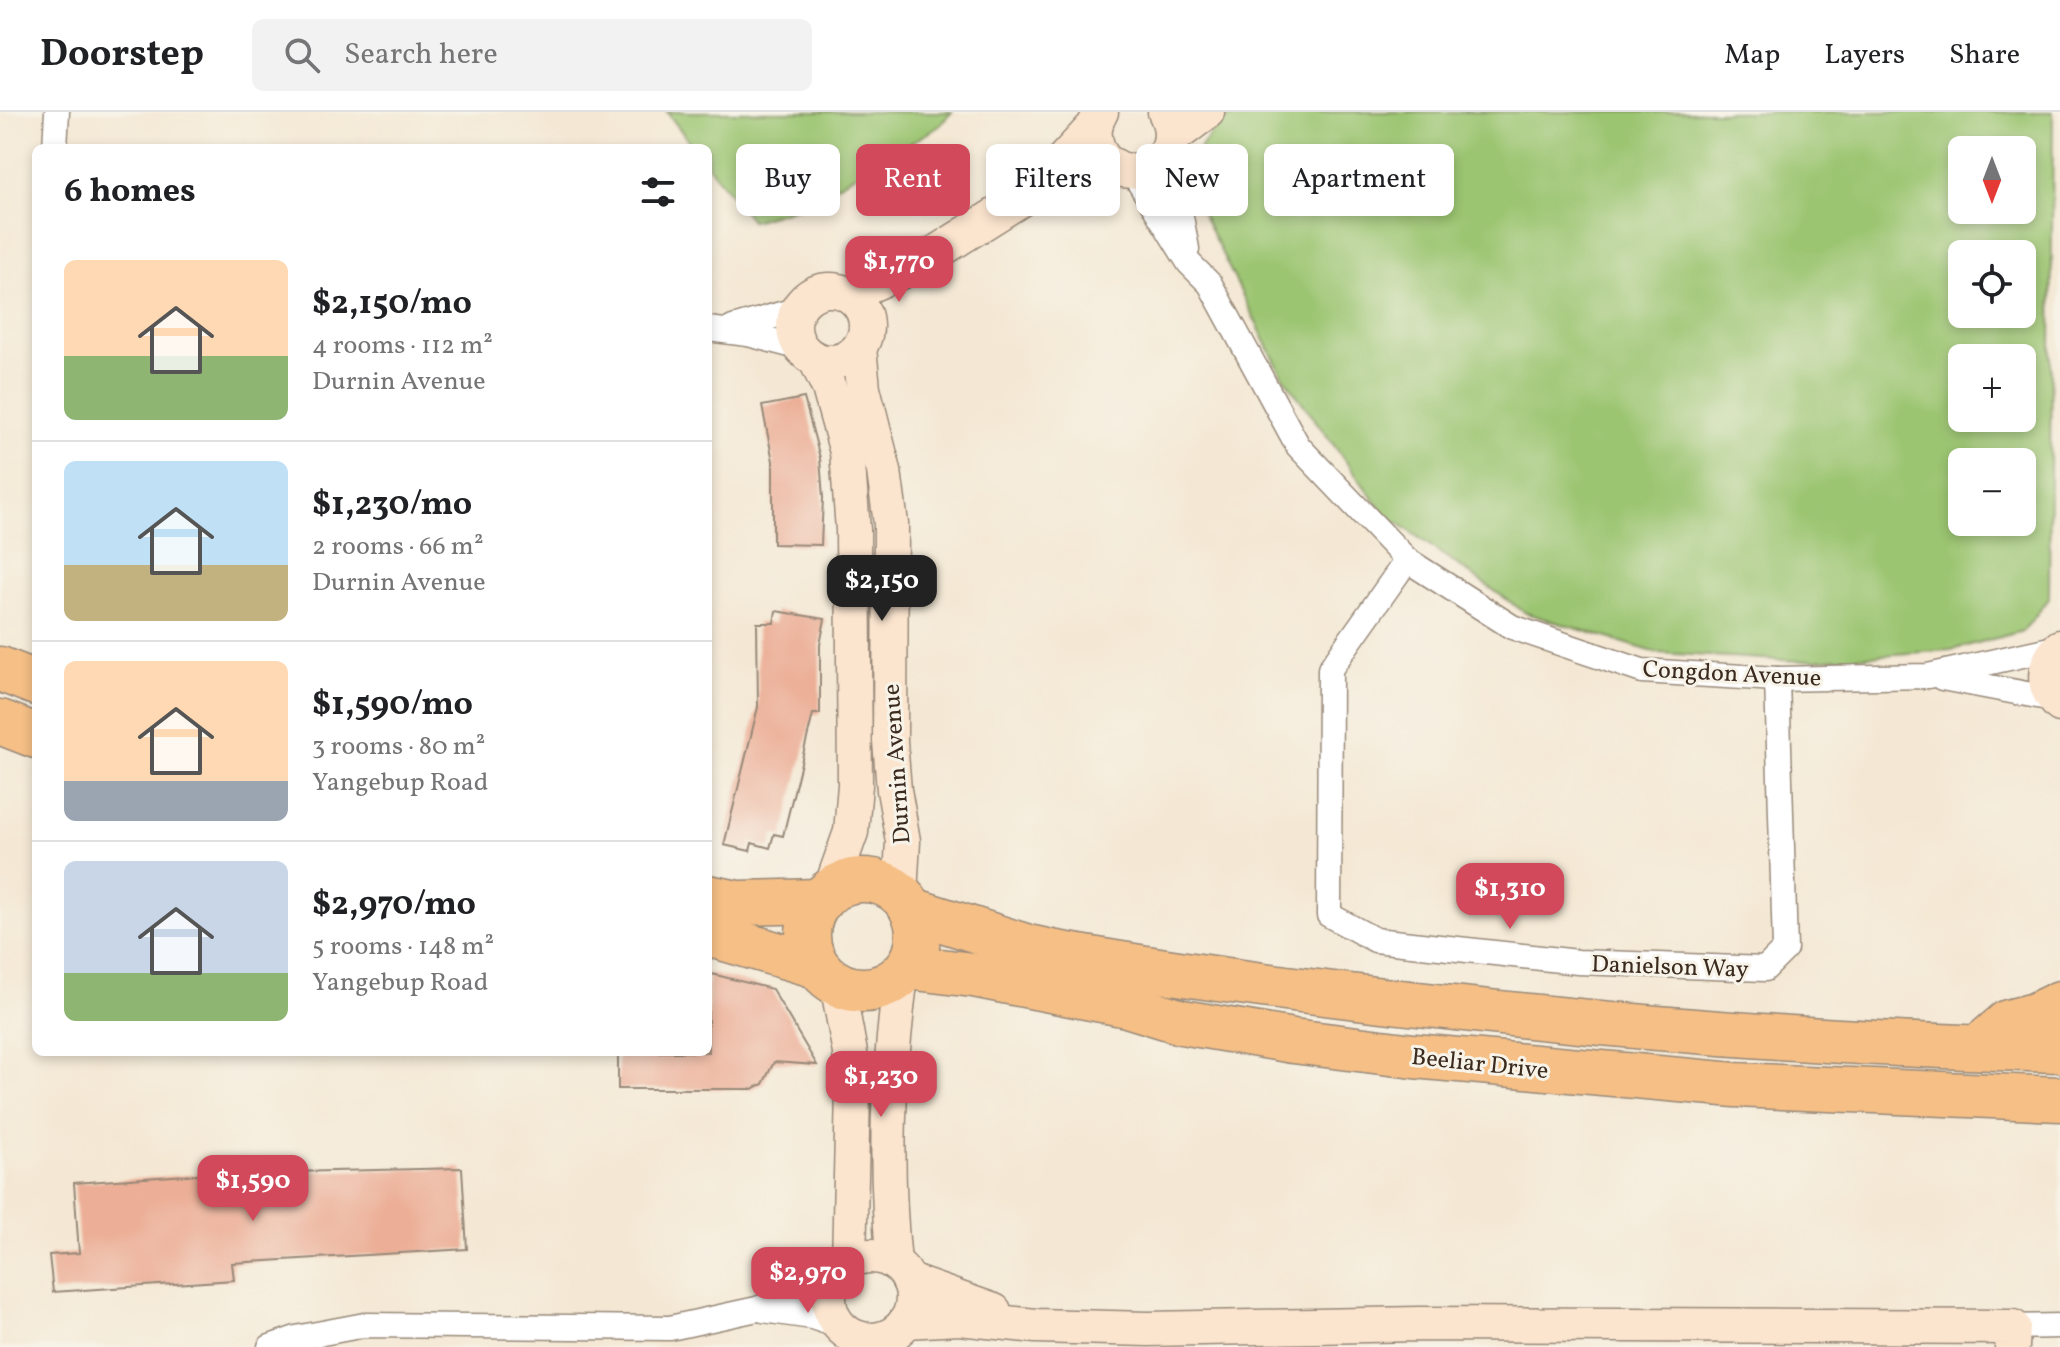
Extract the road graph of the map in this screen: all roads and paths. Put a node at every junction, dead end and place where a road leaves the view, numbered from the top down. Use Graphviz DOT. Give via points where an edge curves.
graph roads {
  1 [pos="57,112"];
  2 [pos="1207,112"];
  3 [pos="1099,116"];
  4 [pos="1168,133"];
  5 [pos="55,144"];
  6 [pos="1075,144"];
  7 [pos="1123,168"];
  8 [pos="1120,169"];
  9 [pos="994,216"];
  10 [pos="1189,263"];
  11 [pos="918,264"];
  12 [pos="852,297"];
  13 [pos="798,309"];
  14 [pos="714,330"];
  15 [pos="863,338"];
  16 [pos="808,354"];
  17 [pos="1407,560"];
  18 [pos="2060,647"];
  19 [pos="0,669"];
  20 [pos="1928,676"];
  21 [pos="1777,679"];
  22 [pos="32,681"];
  23 [pos="2056,702"];
  24 [pos="0,722"];
  25 [pos="32,734"];
  26 [pos="825,896"];
  27 [pos="712,898"];
  28 [pos="906,902"];
  29 [pos="712,935"];
  30 [pos="905,971"];
  31 [pos="827,974"];
  32 [pos="2060,1003"];
  33 [pos="1979,1047"];
  34 [pos="2060,1050"];
  35 [pos="2060,1099"];
  36 [pos="843,1267"];
  37 [pos="902,1272"];
  38 [pos="757,1309"];
  39 [pos="1036,1326"];
  40 [pos="2060,1326"];
  41 [pos="896,1334"];
  42 [pos="847,1335"];
  43 [pos="1419,1336"];
  44 [pos="592,1337"];
  45 [pos="2001,1337"];
  46 [pos="296,1343"];
  47 [pos="270,1347"];
  1 -- 5 [label="street"];
  2 -- 4 [label="street"];
  3 -- 6 [label="street"];
  3 -- 7 [label="street" via="1094,135 1098,150 1108,163"];
  4 -- 7 [label="street" via="1154,166 1139,171"];
  4 -- 10 [label="street"];
  7 -- 8 [label="street"];
  7 -- 10 [label="street, Congdon Avenue"];
  9 -- 11 [label="street"];
  10 -- 17 [label="street, Congdon Avenue" via="1210,284 1298,446"];
  11 -- 12 [label="street"];
  11 -- 15 [label="street"];
  12 -- 13 [label="street" via="822,290"];
  12 -- 15 [label="street" via="861,305"];
  13 -- 14 [label="street"];
  13 -- 16 [label="street" via="794,329"];
  14 -- 16 [label="street" via="748,334"];
  15 -- 16 [label="street" via="840,361"];
  15 -- 28 [label="street, Durnin Avenue" via="863,388 891,524 890,741"];
  16 -- 26 [label="street, Durnin Avenue" via="829,388 847,452 853,530 855,785 851,832"];
  17 -- 21 [label="street, Congdon Avenue" via="1512,627 1642,671"];
  17 -- 21 [label="street, Danielson Way" via="1330,669 1329,915 1375,940 1578,962 1765,969 1785,949"];
  18 -- 20 [label="street, Congdon Avenue"];
  18 -- 23 [label="street" via="2051,656 2045,678"];
  19 -- 22 [label="highway"];
  20 -- 21 [label="street, Congdon Avenue"];
  20 -- 23 [label="street, Congdon Avenue"];
  24 -- 25 [label="highway"];
  26 -- 27 [label="highway" via="738,903"];
  26 -- 28 [label="highway" via="842,884 866,880 879,882"];
  26 -- 31 [label="highway" via="812,913 808,941"];
  28 -- 30 [label="highway" via="918,939"];
  28 -- 33 [label="highway" via="1028,947 1242,983 1606,1025"];
  29 -- 31 [label="highway"];
  30 -- 31 [label="highway" via="882,986 859,990"];
  30 -- 35 [label="highway, Beeliar Drive" via="973,975 1127,1005 1182,1022 1414,1056 1735,1085"];
  30 -- 37 [label="street" via="891,1054 887,1145"];
  31 -- 36 [label="street" via="850,1053 853,1090"];
  32 -- 33 [label="highway" via="2008,1022"];
  33 -- 34 [label="highway"];
  36 -- 37 [label="street" via="872,1256"];
  36 -- 38 [label="street" via="806,1290"];
  36 -- 42 [label="street" via="830,1287 829,1302"];
  37 -- 39 [label="street"];
  37 -- 41 [label="street" via="912,1303"];
  38 -- 42 [label="street" via="812,1317"];
  38 -- 44 [label="street" via="670,1328"];
  39 -- 41 [label="street" via="959,1318"];
  39 -- 43 [label="street"];
  40 -- 45 [label="street"];
  41 -- 42 [label="street" via="874,1339"];
  43 -- 45 [label="street"];
  44 -- 46 [label="street" via="365,1325"];
  46 -- 47 [label="street"];
}
